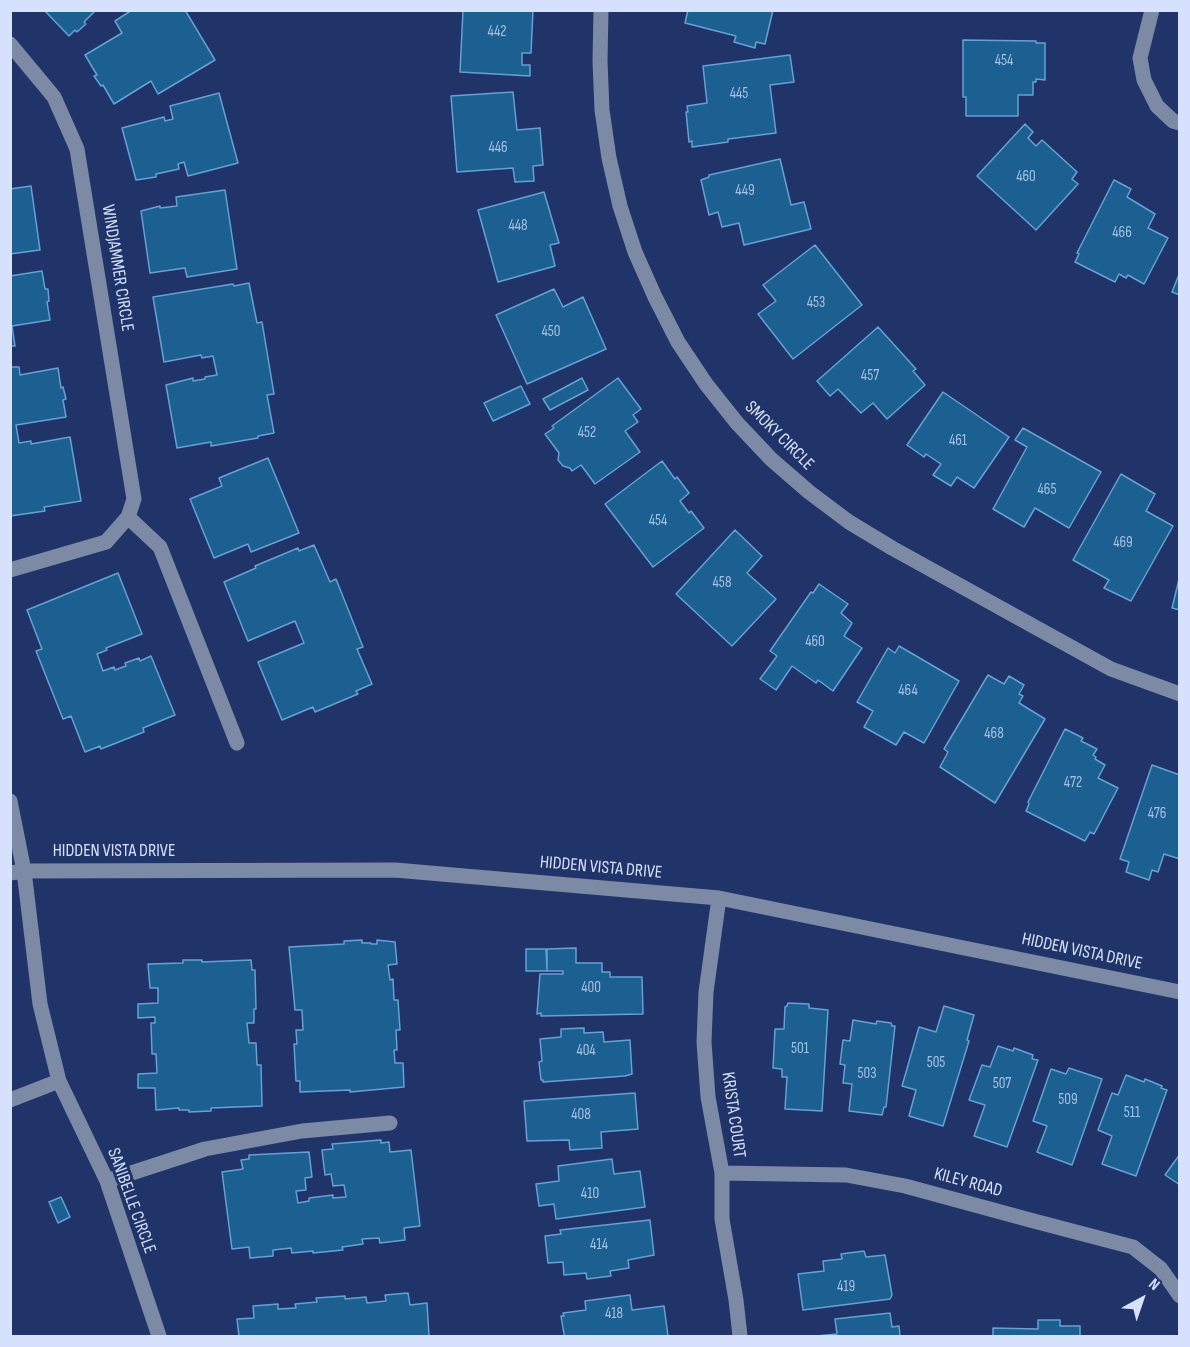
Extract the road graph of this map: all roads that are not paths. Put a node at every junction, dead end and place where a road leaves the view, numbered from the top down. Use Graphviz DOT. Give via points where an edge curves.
graph roads {
  1 [pos="601,10"];
  2 [pos="1152,10"];
  3 [pos="10,44"];
  4 [pos="1179,123"];
  5 [pos="128,517"];
  6 [pos="10,570"];
  7 [pos="1179,694"];
  8 [pos="237,743"];
  9 [pos="10,801"];
  10 [pos="17,872"];
  11 [pos="719,898"];
  12 [pos="1179,992"];
  13 [pos="59,1081"];
  14 [pos="10,1100"];
  15 [pos="390,1123"];
  16 [pos="722,1173"];
  17 [pos="107,1181"];
  18 [pos="1179,1296"];
  19 [pos="159,1336"];
  20 [pos="740,1336"];
  1 -- 7 [label="street, SMOKY CIRCLE" via="602,110 620,206 635,252 678,342 737,423 809,492 858,527 1111,669"];
  2 -- 4 [label="street" via="1140,58 1144,80 1157,106"];
  3 -- 5 [label="street, WINDJAMMER CIRCLE" via="54,97 77,149 134,499"];
  5 -- 6 [label="street" via="106,542"];
  5 -- 8 [label="street" via="160,547"];
  9 -- 10 [label="street"];
  10 -- 11 [label="street, HIDDEN VISTA DRIVE" via="395,870"];
  10 -- 13 [label="street, SANIBELLE CIRCLE" via="40,1004"];
  11 -- 12 [label="street, HIDDEN VISTA DRIVE"];
  11 -- 16 [label="street, KRISTA COURT" via="706,992 704,1042 708,1097"];
  13 -- 14 [label="street"];
  13 -- 17 [label="street, SANIBELLE CIRCLE"];
  15 -- 17 [label="street" via="302,1131 205,1149"];
  16 -- 18 [label="street, KILEY ROAD" via="846,1175 935,1194 1133,1248 1161,1269"];
  16 -- 20 [label="street, KRISTA COURT" via="722,1219"];
  17 -- 19 [label="street, SANIBELLE CIRCLE"];
}
